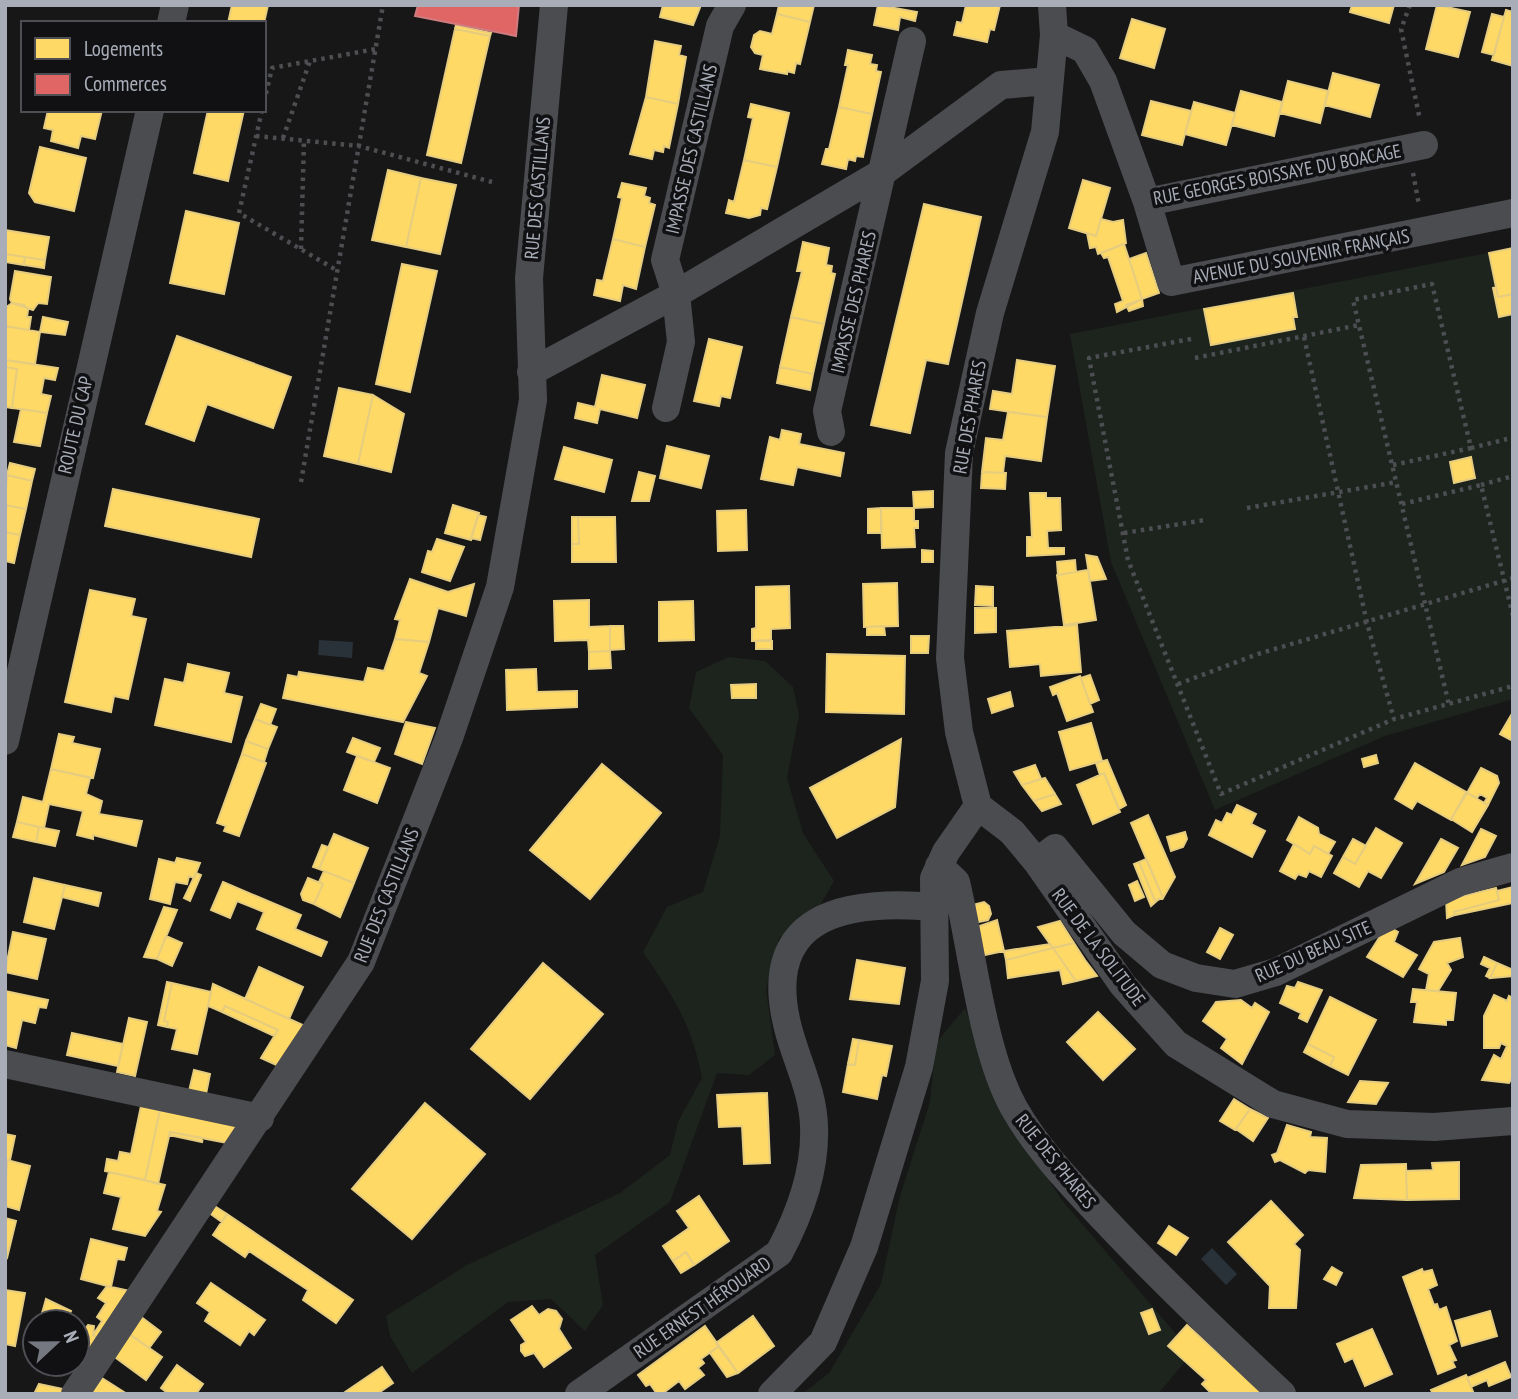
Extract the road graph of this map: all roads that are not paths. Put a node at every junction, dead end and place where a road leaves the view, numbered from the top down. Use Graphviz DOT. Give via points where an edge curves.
graph roads {
  1 [pos="554,5"];
  2 [pos="732,5"];
  3 [pos="1052,5"];
  4 [pos="1054,35"];
  5 [pos="912,41"];
  6 [pos="1049,81"];
  7 [pos="150,112"];
  8 [pos="1416,146"];
  9 [pos="883,172"];
  10 [pos="1147,202"];
  11 [pos="1513,212"];
  12 [pos="676,294"];
  13 [pos="531,372"];
  14 [pos="666,408"];
  15 [pos="831,432"];
  16 [pos="5,741"];
  17 [pos="978,806"];
  18 [pos="1037,862"];
  19 [pos="939,866"];
  20 [pos="1513,867"];
  21 [pos="934,907"];
  22 [pos="5,1064"];
  23 [pos="260,1118"];
  24 [pos="1513,1121"];
  25 [pos="75,1394"];
  26 [pos="579,1394"];
  27 [pos="772,1394"];
  28 [pos="1282,1394"];
  1 -- 13 [label="street, RUE DES CASTILLANS" via="529,278"];
  2 -- 12 [label="street, IMPASSE DES CASTILLANS" via="720,26 665,260"];
  3 -- 4 [label="street"];
  4 -- 6 [label="street, RUE DES PHARES"];
  4 -- 10 [label="street, RUE GEORGES BOISSAYE DU BOACAGE" via="1085,50 1103,81"];
  5 -- 9 [label="street"];
  6 -- 9 [label="street" via="1001,85"];
  6 -- 17 [label="street, RUE DES PHARES" via="1045,132 989,313 959,453 950,658 959,732"];
  7 -- 16 [label="street, ROUTE DU CAP"];
  8 -- 10 [label="street, RUE GEORGES BOISSAYE DU BOACAGE"];
  9 -- 12 [label="street"];
  9 -- 15 [label="street, IMPASSE DES PHARES" via="827,411"];
  10 -- 11 [label="street, AVENUE DU SOUVENIR FRANÇAIS" via="1171,282"];
  12 -- 13 [label="street"];
  12 -- 14 [label="street" via="681,342"];
  13 -- 23 [label="street, RUE DES CASTILLANS" via="533,400 500,587 449,738 361,962"];
  17 -- 18 [label="street, RUE DE LA SOLITUDE" via="1012,832"];
  17 -- 19 [label="street"];
  18 -- 20 [label="street, RUE DU BEAU SITE" via="1055,848 1124,933 1162,965 1196,978 1235,984 1276,972 1460,882"];
  18 -- 24 [label="street, RUE DE LA SOLITUDE" via="1123,985 1176,1044 1273,1104 1347,1124 1434,1127"];
  19 -- 21 [label="street" via="934,878"];
  19 -- 28 [label="street, RUE DES PHARES" via="956,882 993,1054 1013,1107 1081,1195 1170,1290"];
  21 -- 26 [label="street, RUE ERNEST HÉROUARD" via="848,909 824,916 800,935 782,965 788,1028 806,1080 814,1126 809,1180 797,1220 779,1253"];
  21 -- 27 [label="street" via="935,981 919,1068 864,1247 823,1342"];
  22 -- 23 [label="street"];
  23 -- 25 [label="street, RUE DES CASTILLANS"];
}
